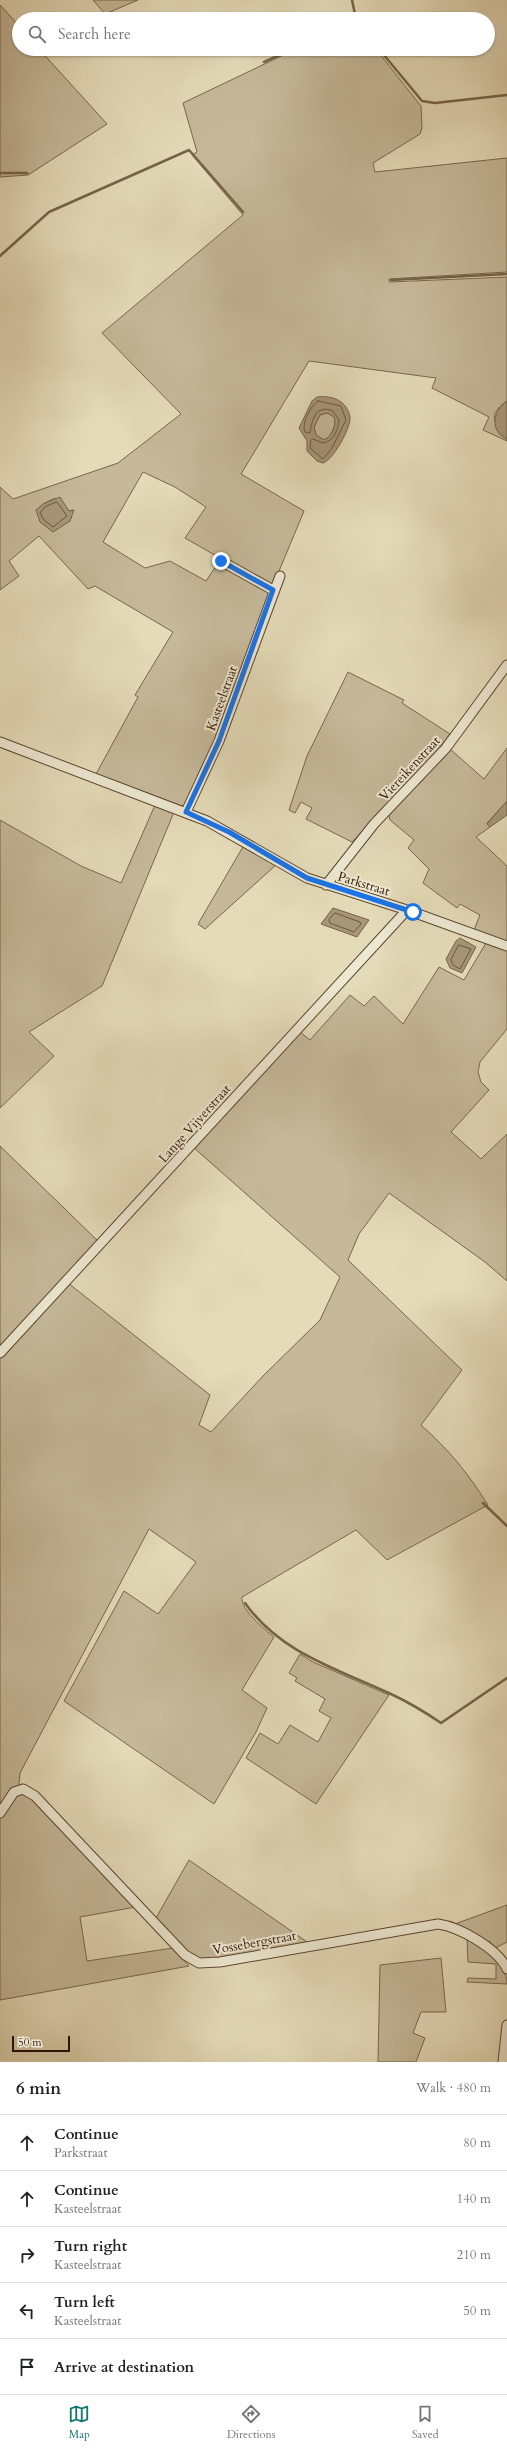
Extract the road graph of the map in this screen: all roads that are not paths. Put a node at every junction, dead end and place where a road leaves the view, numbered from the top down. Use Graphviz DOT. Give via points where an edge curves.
graph roads {
  1 [pos="221,561"];
  2 [pos="280,576"];
  3 [pos="273,590"];
  4 [pos="507,665"];
  5 [pos="0,742"];
  6 [pos="186,812"];
  7 [pos="326,885"];
  8 [pos="407,910"];
  9 [pos="507,946"];
  10 [pos="0,1353"];
  11 [pos="0,1813"];
  12 [pos="507,1969"];
  13 [pos="507,2025"];
  14 [pos="503,2062"];
  1 -- 3 [label="street"];
  2 -- 3 [label="street, Kasteelstraat"];
  3 -- 6 [label="street, Kasteelstraat" via="219,741"];
  4 -- 7 [label="street, Viereikenstraat" via="446,748 374,824"];
  5 -- 6 [label="street"];
  6 -- 7 [label="street" via="229,832 307,878"];
  7 -- 8 [label="street, Parkstraat"];
  8 -- 9 [label="street, Parkstraat"];
  8 -- 10 [label="street, Lange Vijverstraat"];
  11 -- 12 [label="street, Vossebergstraat" via="14,1792 28,1790 36,1796 185,1955 199,1963 220,1962 438,1924 460,1930 479,1942 495,1954"];
  13 -- 14 [label="street"];
}
